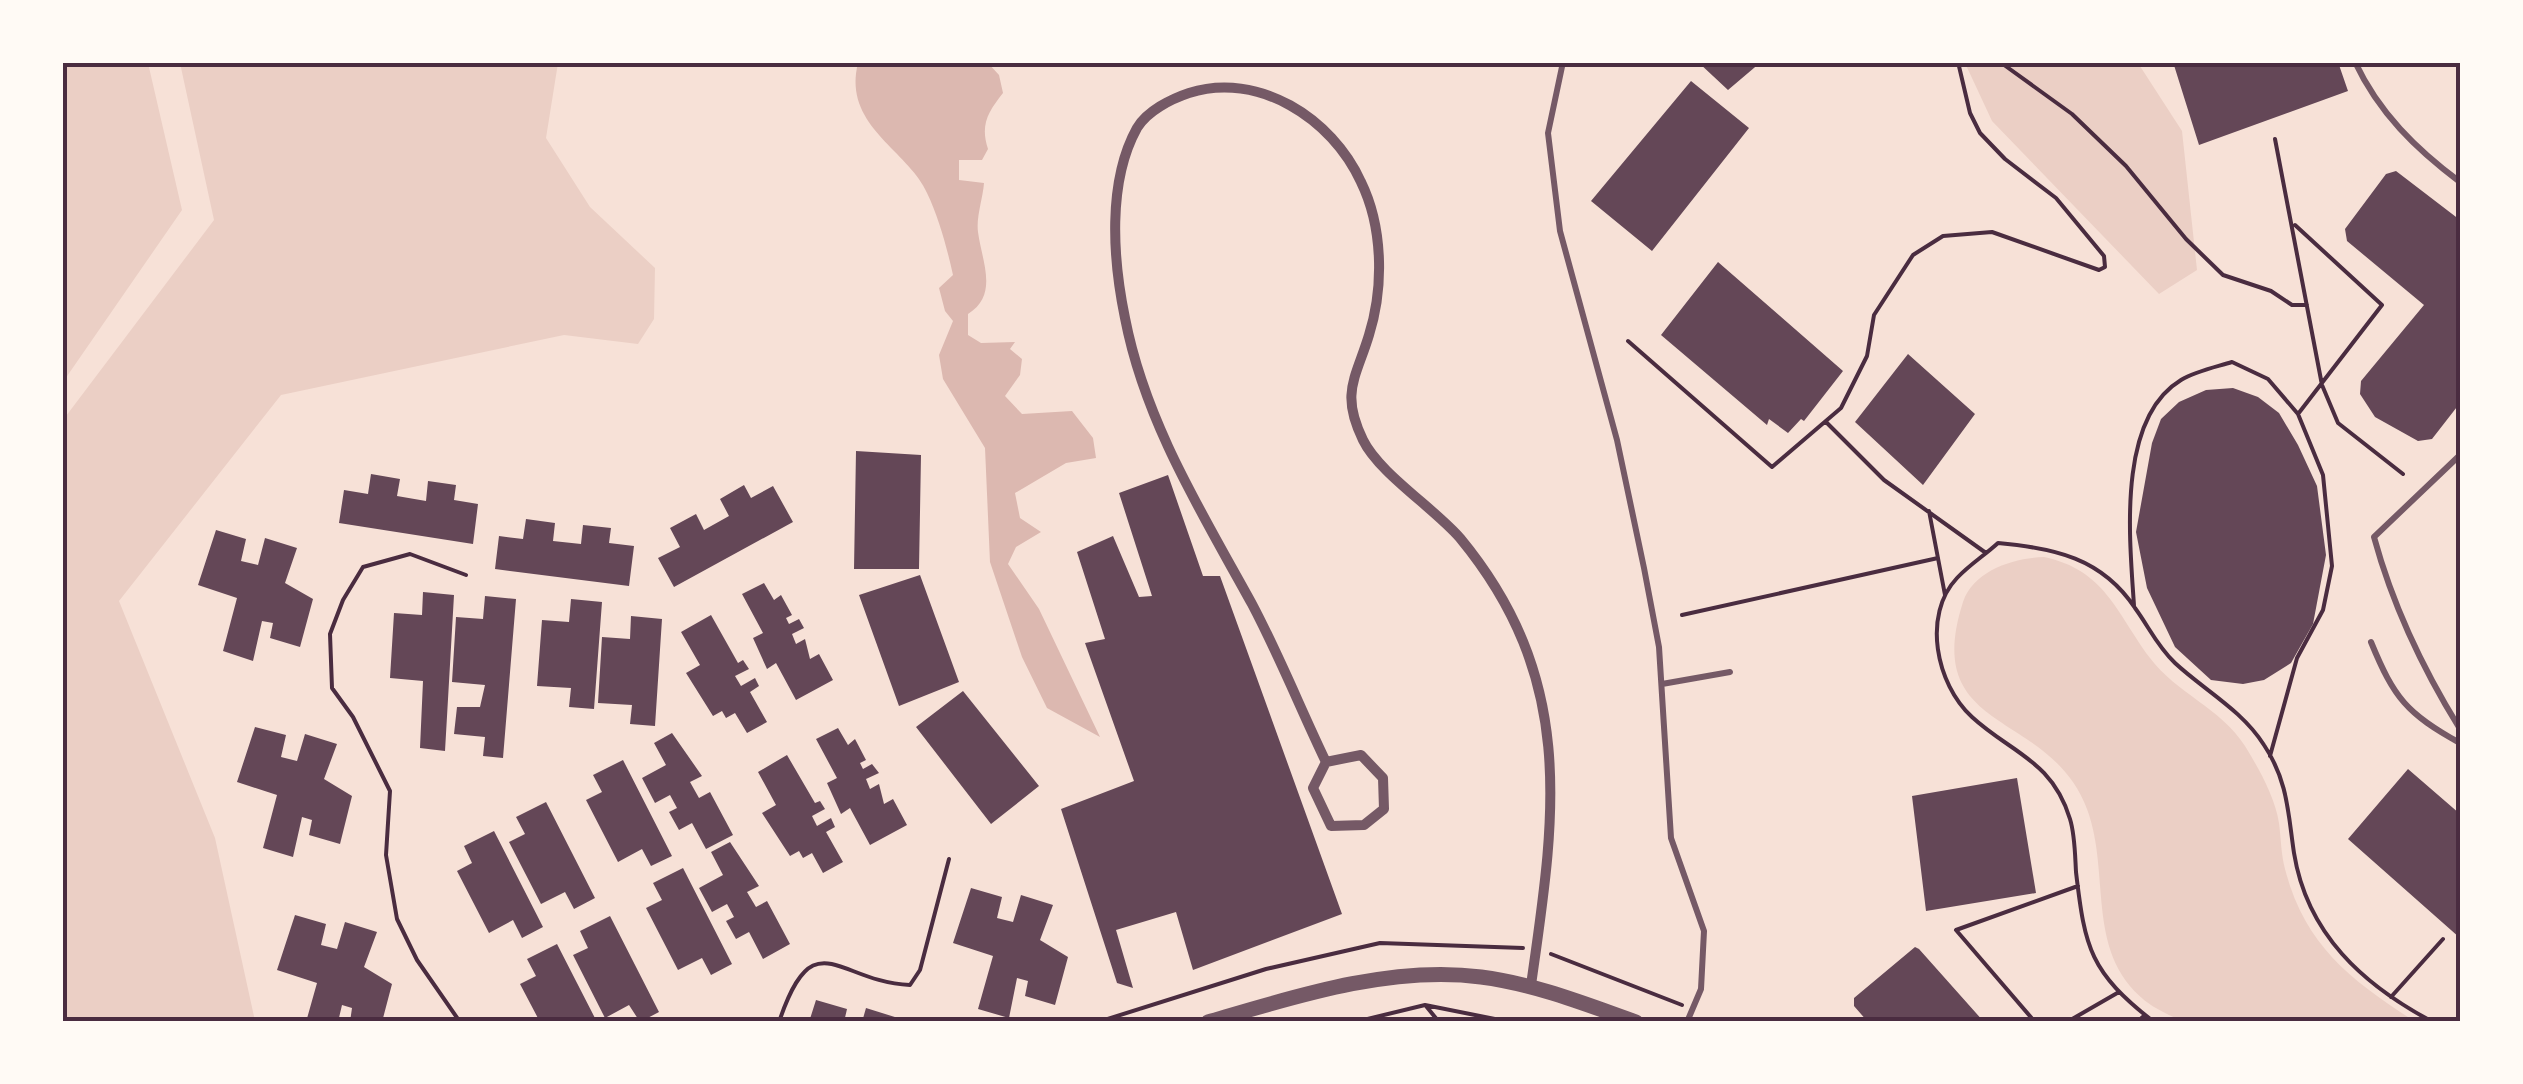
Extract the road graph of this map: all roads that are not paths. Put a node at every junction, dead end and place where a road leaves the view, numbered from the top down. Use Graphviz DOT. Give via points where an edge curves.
graph roads {
  1 [pos="1562,62"];
  2 [pos="2354,62"];
  3 [pos="2460,182"];
  4 [pos="2460,455"];
  5 [pos="2371,642"];
  6 [pos="1730,672"];
  7 [pos="1662,684"];
  8 [pos="2460,729"];
  9 [pos="2460,743"];
  10 [pos="1326,762"];
  11 [pos="1531,986"];
  12 [pos="1259,1007"];
  13 [pos="1208,1022"];
  14 [pos="1242,1022"];
  15 [pos="1636,1022"];
  16 [pos="1686,1022"];
  1 -- 7 [label="lane" via="1548,133 1560,231 1616,440"];
  2 -- 3 [label="lane" via="2414,147"];
  4 -- 8 [label="lane" via="2374,536 2385,575"];
  5 -- 9 [label="lane" via="2391,692 2419,720"];
  6 -- 7 [label="lane"];
  7 -- 16 [label="lane" via="1672,838 1704,931 1701,988"];
  10 -- 10 [label="street" via="1313,788 1331,826 1364,825 1384,809 1383,778 1361,754"];
  10 -- 11 [label="street" via="1255,609 1181,479 1125,318 1116,220 1120,171 1139,124 1170,100 1207,88 1239,84 1305,114 1342,150 1362,182 1377,227 1378,281 1369,335 1352,374 1352,405 1363,440 1459,538 1486,576 1540,692 1553,760 1552,815"];
  11 -- 12 [label="street" via="1477,976 1402,977"];
  11 -- 15 [label="street"];
  12 -- 13 [label="street"];
  12 -- 14 [label="street"];
}
